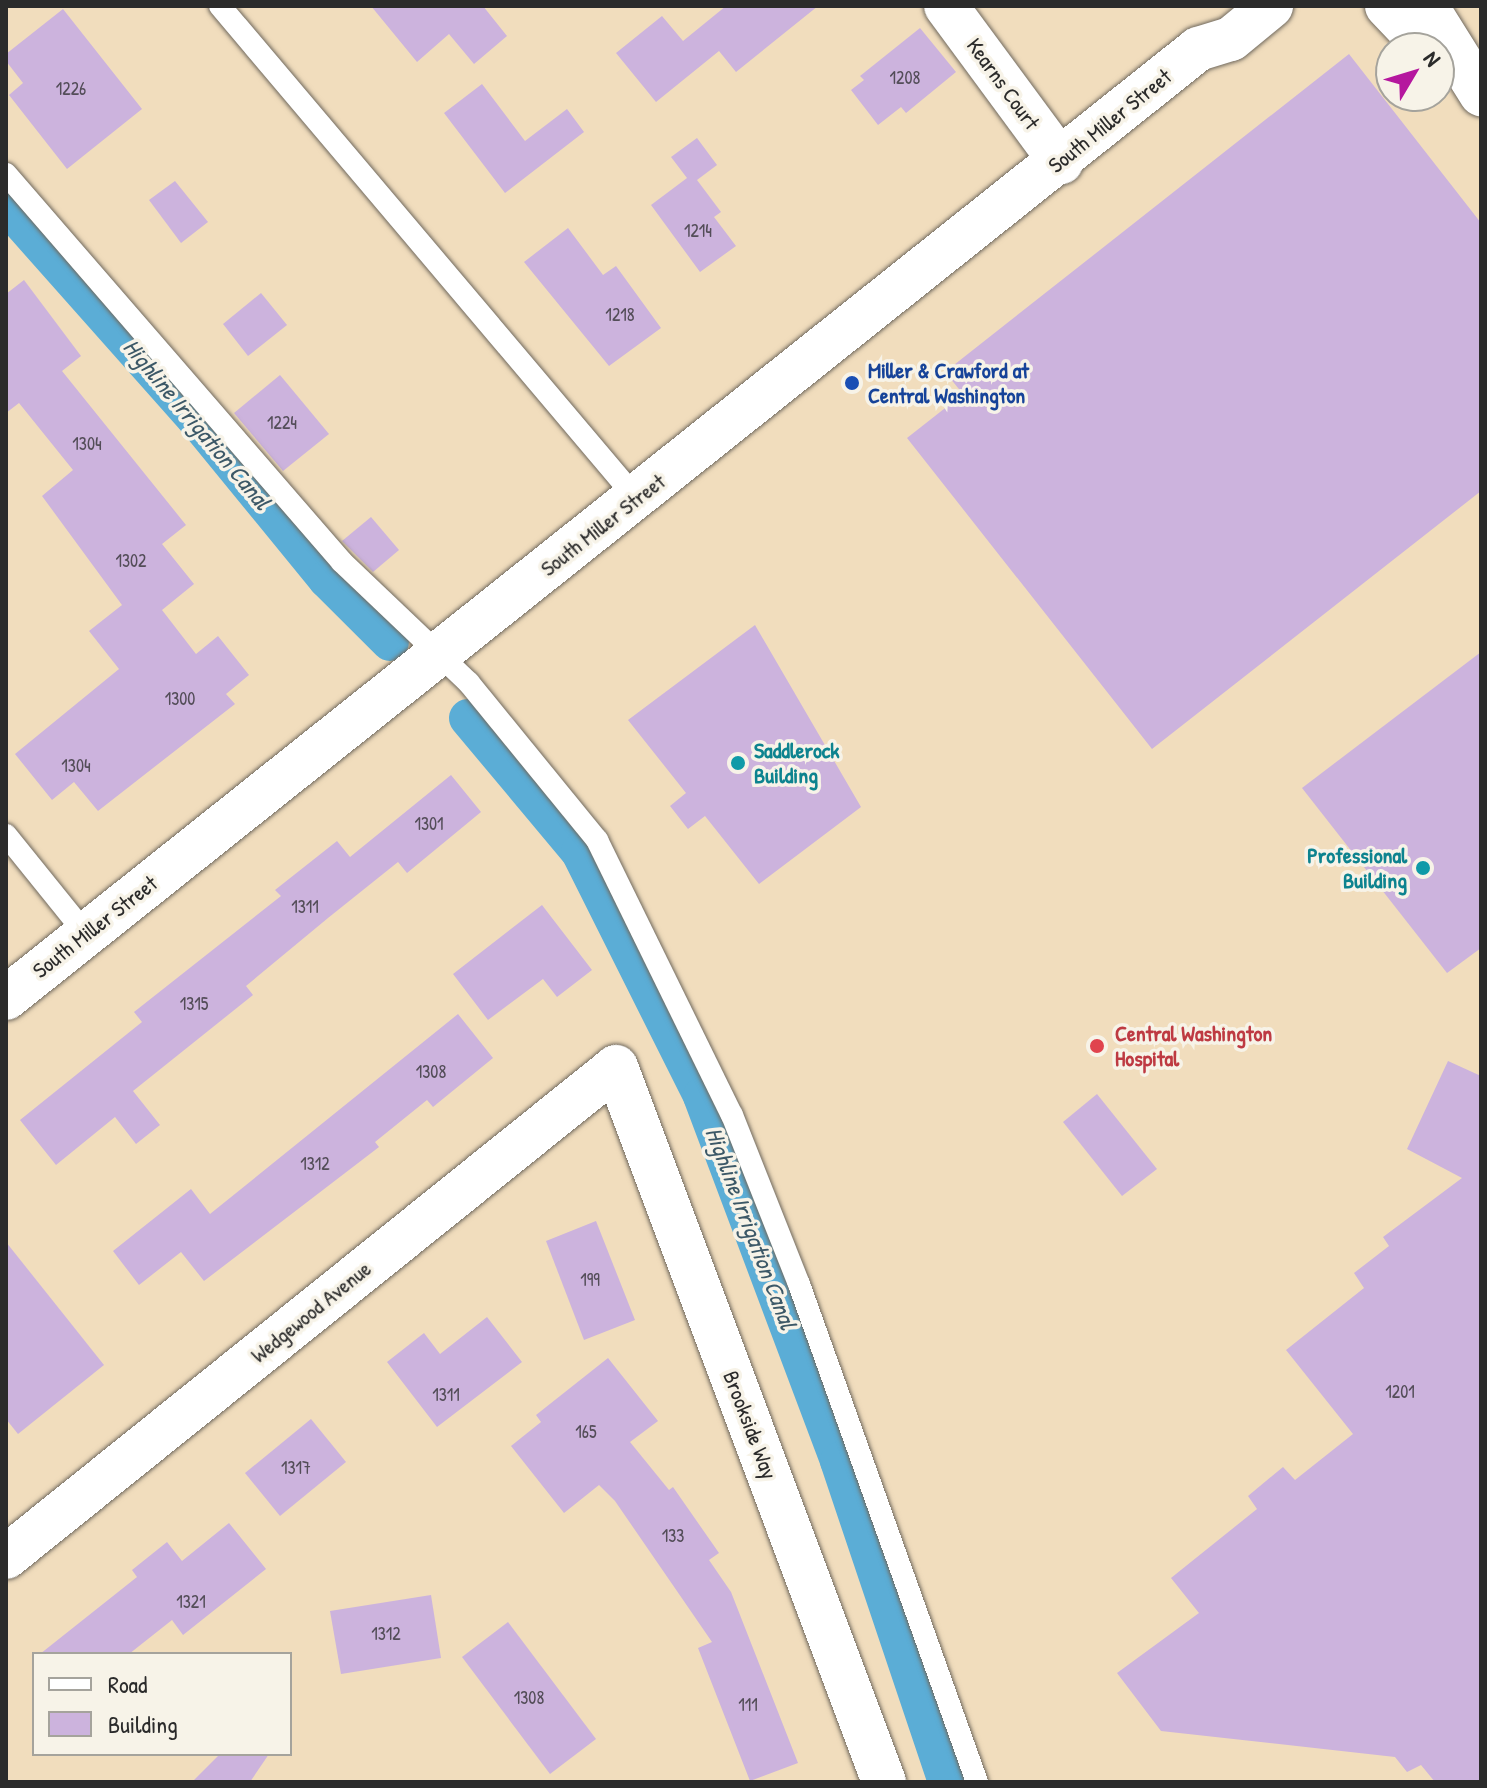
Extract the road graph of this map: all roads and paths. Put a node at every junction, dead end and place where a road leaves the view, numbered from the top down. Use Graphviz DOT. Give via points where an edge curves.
graph roads {
  1 [pos="220,6"];
  2 [pos="946,6"];
  3 [pos="1226,6"];
  4 [pos="1271,6"];
  5 [pos="1387,6"];
  6 [pos="1426,6"];
  7 [pos="1412,32"];
  8 [pos="1198,49"];
  9 [pos="1455,78"];
  10 [pos="1481,94"];
  11 [pos="1481,106"];
  12 [pos="1061,162"];
  13 [pos="6,174"];
  14 [pos="636,498"];
  15 [pos="438,656"];
  16 [pos="11,850"];
  17 [pos="86,934"];
  18 [pos="6,998"];
  19 [pos="616,1067"];
  20 [pos="6,1557"];
  21 [pos="884,1782"];
  22 [pos="977,1782"];
  1 -- 14 [label="lane"];
  2 -- 12 [label="street, Kearns Court"];
  3 -- 8 [label="street, South Miller Street" via="1210,18"];
  4 -- 8 [label="street, South Miller Street" via="1231,39"];
  5 -- 7 [label="street"];
  6 -- 10 [label="street"];
  8 -- 12 [label="street, South Miller Street"];
  9 -- 11 [label="street"];
  12 -- 14 [label="street, South Miller Street"];
  13 -- 15 [label="lane" via="232,441 342,562"];
  14 -- 15 [label="street, South Miller Street"];
  15 -- 17 [label="street, South Miller Street"];
  15 -- 22 [label="lane" via="597,840 698,1043 799,1284"];
  16 -- 17 [label="lane"];
  17 -- 18 [label="street, South Miller Street"];
  19 -- 20 [label="street, Wedgewood Avenue"];
  19 -- 21 [label="street, Brookside Way"];
}
